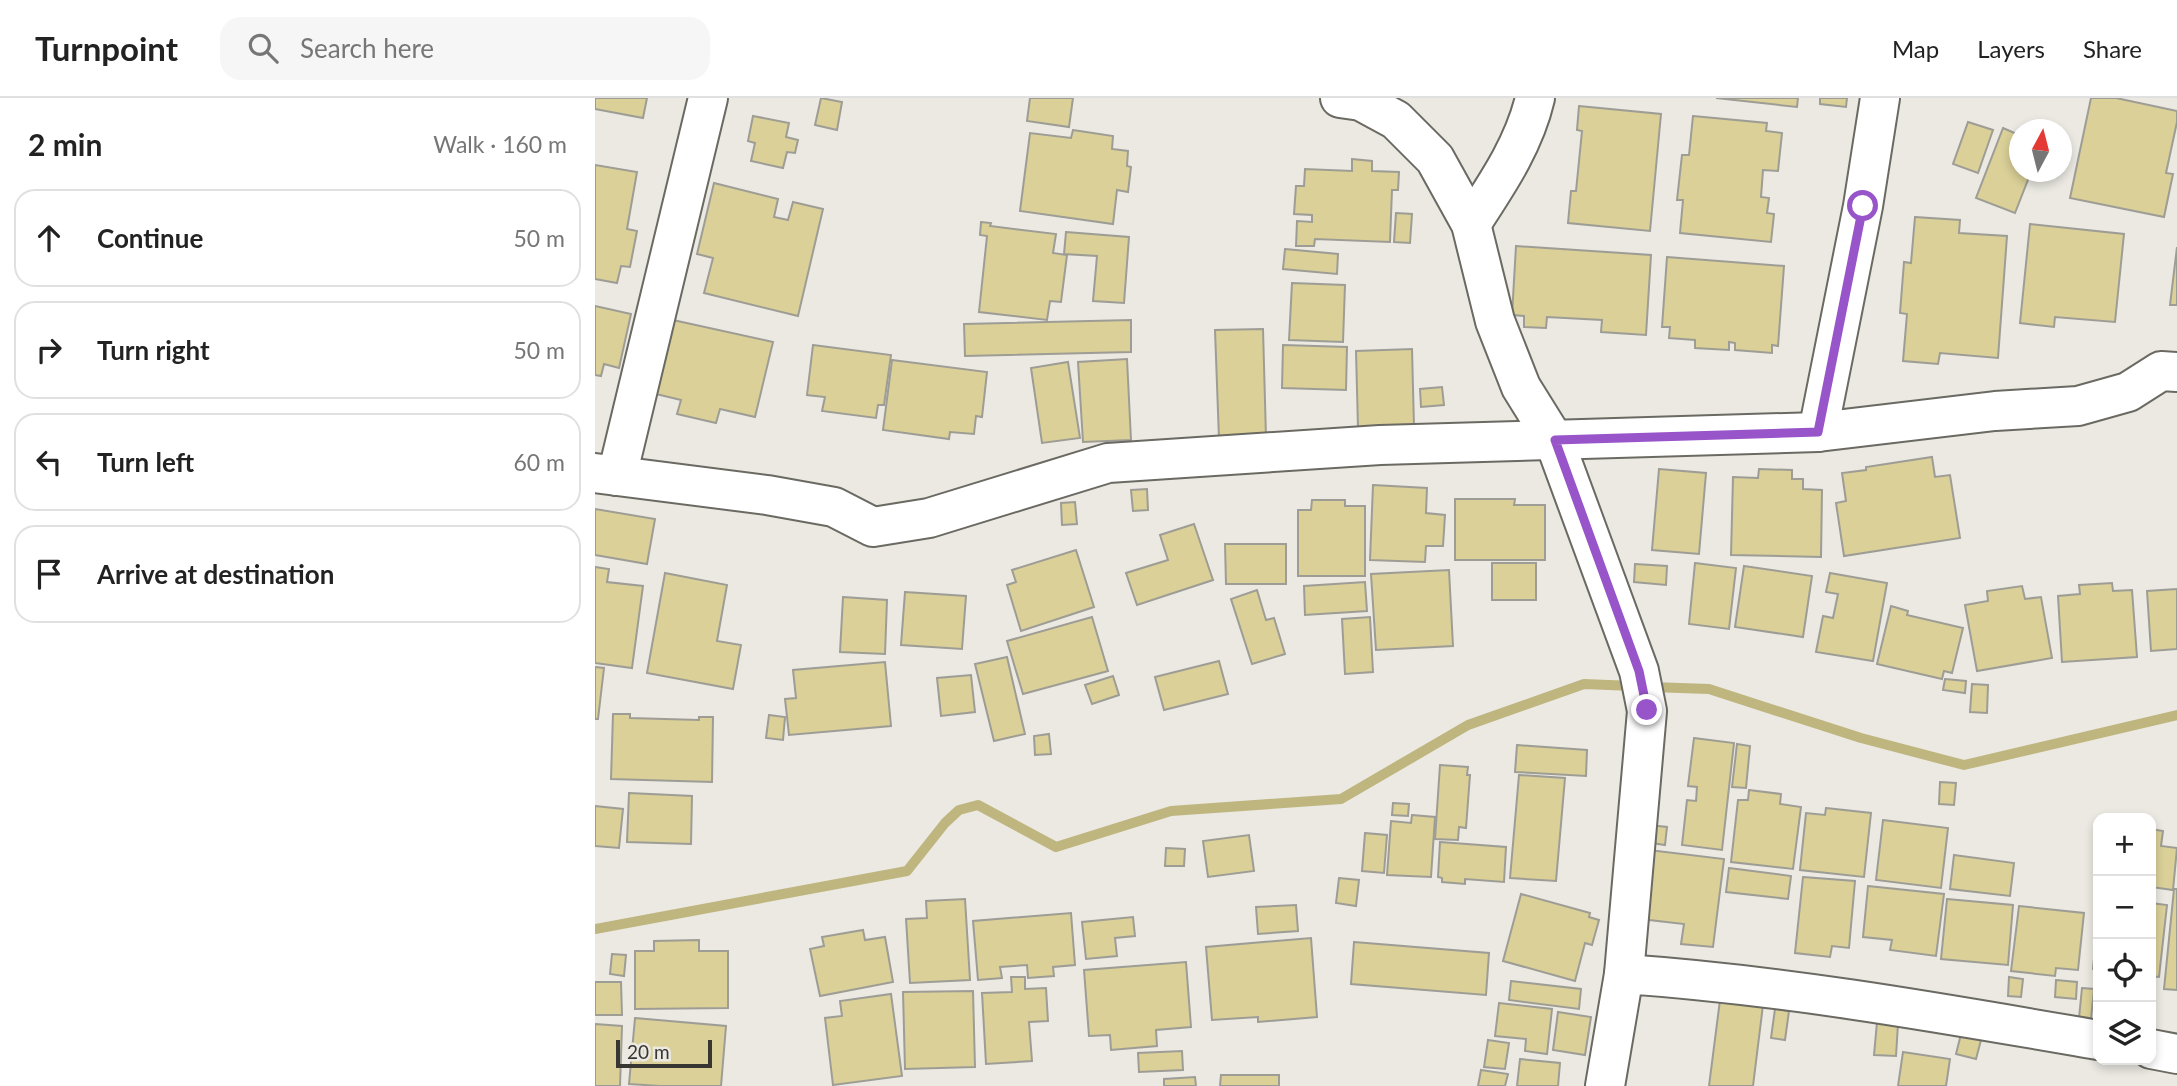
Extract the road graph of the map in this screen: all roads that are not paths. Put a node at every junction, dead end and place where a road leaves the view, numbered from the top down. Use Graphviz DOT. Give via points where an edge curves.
graph roads {
  1 [pos="708,98"];
  2 [pos="1340,98"];
  3 [pos="1535,98"];
  4 [pos="1880,98"];
  5 [pos="1471,224"];
  6 [pos="2177,372"];
  7 [pos="1818,432"];
  8 [pos="1555,440"];
  9 [pos="606,475"];
  10 [pos="1624,974"];
  11 [pos="2093,1039"];
  12 [pos="2156,1050"];
  13 [pos="2177,1054"];
  14 [pos="1605,1086"];
  1 -- 9 [label="street"];
  2 -- 5 [label="street" via="1360,101 1396,120 1435,159"];
  3 -- 5 [label="street" via="1529,123 1503,176"];
  4 -- 7 [label="street"];
  5 -- 8 [label="street" via="1495,321 1521,387"];
  6 -- 7 [label="street" via="2161,371 2128,392 2078,407 1995,411"];
  7 -- 8 [label="street"];
  8 -- 9 [label="street" via="1380,445 1108,463 929,518 873,527 834,507"];
  8 -- 10 [label="street" via="1639,671 1647,710"];
  10 -- 11 [label="street" via="1901,1006"];
  10 -- 14 [label="street"];
  12 -- 13 [label="street"];
}
